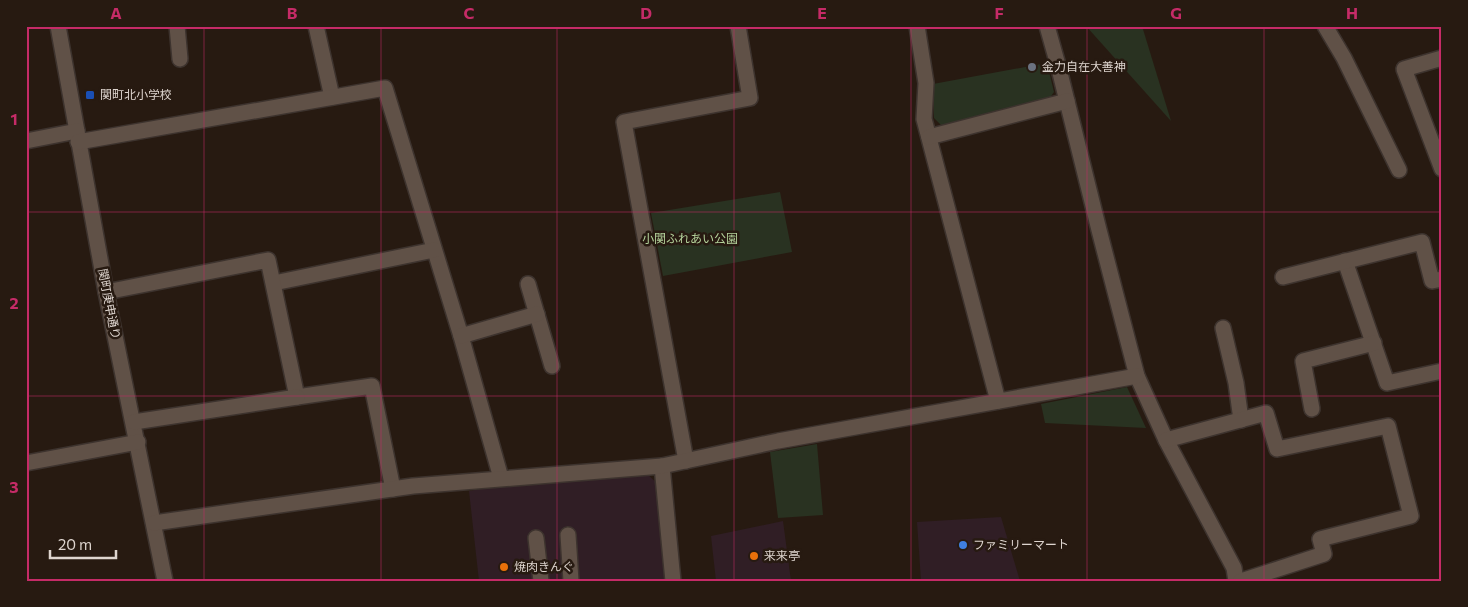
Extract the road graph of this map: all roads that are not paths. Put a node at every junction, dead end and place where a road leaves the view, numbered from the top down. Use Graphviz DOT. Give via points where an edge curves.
graph roads {
  1 [pos="58,26"];
  2 [pos="177,26"];
  3 [pos="316,26"];
  4 [pos="738,26"];
  5 [pos="917,26"];
  6 [pos="1325,26"];
  7 [pos="1050,27"];
  8 [pos="1442,58"];
  9 [pos="180,59"];
  10 [pos="332,97"];
  11 [pos="1067,101"];
  12 [pos="77,136"];
  13 [pos="929,137"];
  14 [pos="26,142"];
  15 [pos="1442,169"];
  16 [pos="1399,170"];
  17 [pos="434,250"];
  18 [pos="1346,261"];
  19 [pos="1283,277"];
  20 [pos="1442,279"];
  21 [pos="274,284"];
  22 [pos="528,284"];
  23 [pos="106,292"];
  24 [pos="537,314"];
  25 [pos="1222,328"];
  26 [pos="460,336"];
  27 [pos="1374,343"];
  28 [pos="552,366"];
  29 [pos="1442,371"];
  30 [pos="1137,376"];
  31 [pos="296,397"];
  32 [pos="998,400"];
  33 [pos="1312,409"];
  34 [pos="1241,420"];
  35 [pos="134,422"];
  36 [pos="1166,440"];
  37 [pos="138,442"];
  38 [pos="686,461"];
  39 [pos="26,463"];
  40 [pos="662,466"];
  41 [pos="501,478"];
  42 [pos="394,489"];
  43 [pos="154,523"];
  44 [pos="568,535"];
  45 [pos="536,538"];
  46 [pos="165,581"];
  47 [pos="541,581"];
  48 [pos="571,581"];
  49 [pos="673,581"];
  50 [pos="1236,581"];
  51 [pos="1240,581"];
  1 -- 12 [label="street, 関町庚申通り"];
  2 -- 9 [label="street"];
  3 -- 10 [label="street"];
  4 -- 38 [label="street" via="750,98 624,122"];
  5 -- 13 [label="street" via="926,83 924,119"];
  6 -- 16 [label="street"];
  7 -- 11 [label="street"];
  8 -- 15 [label="street" via="1404,69"];
  10 -- 12 [label="street"];
  10 -- 17 [label="street" via="385,88"];
  11 -- 13 [label="street"];
  11 -- 30 [label="street"];
  12 -- 14 [label="street"];
  12 -- 23 [label="street, 関町庚申通り"];
  13 -- 32 [label="street"];
  17 -- 21 [label="street"];
  17 -- 26 [label="street"];
  18 -- 19 [label="street"];
  18 -- 20 [label="street" via="1422,242 1432,281"];
  18 -- 27 [label="street"];
  21 -- 23 [label="street" via="268,260"];
  21 -- 31 [label="street"];
  22 -- 24 [label="street"];
  23 -- 35 [label="street, 関町庚申通り"];
  24 -- 26 [label="street"];
  24 -- 28 [label="street"];
  25 -- 34 [label="street" via="1236,383"];
  26 -- 41 [label="street"];
  27 -- 29 [label="street" via="1387,383"];
  27 -- 33 [label="street" via="1303,361"];
  30 -- 32 [label="street"];
  30 -- 36 [label="street"];
  31 -- 35 [label="street"];
  31 -- 42 [label="street" via="372,386"];
  32 -- 38 [label="street" via="778,440"];
  34 -- 36 [label="street"];
  34 -- 51 [label="street" via="1266,413 1277,449 1388,426 1411,516 1320,540 1324,554"];
  35 -- 37 [label="street, 関町庚申通り"];
  36 -- 50 [label="street" via="1234,568"];
  37 -- 39 [label="street"];
  37 -- 43 [label="street, 関町庚申通り"];
  38 -- 40 [label="street"];
  40 -- 41 [label="street"];
  40 -- 49 [label="street"];
  41 -- 42 [label="street"];
  42 -- 43 [label="street"];
  43 -- 46 [label="street, 関町庚申通り"];
  44 -- 48 [label="street"];
  45 -- 47 [label="street"];
}
